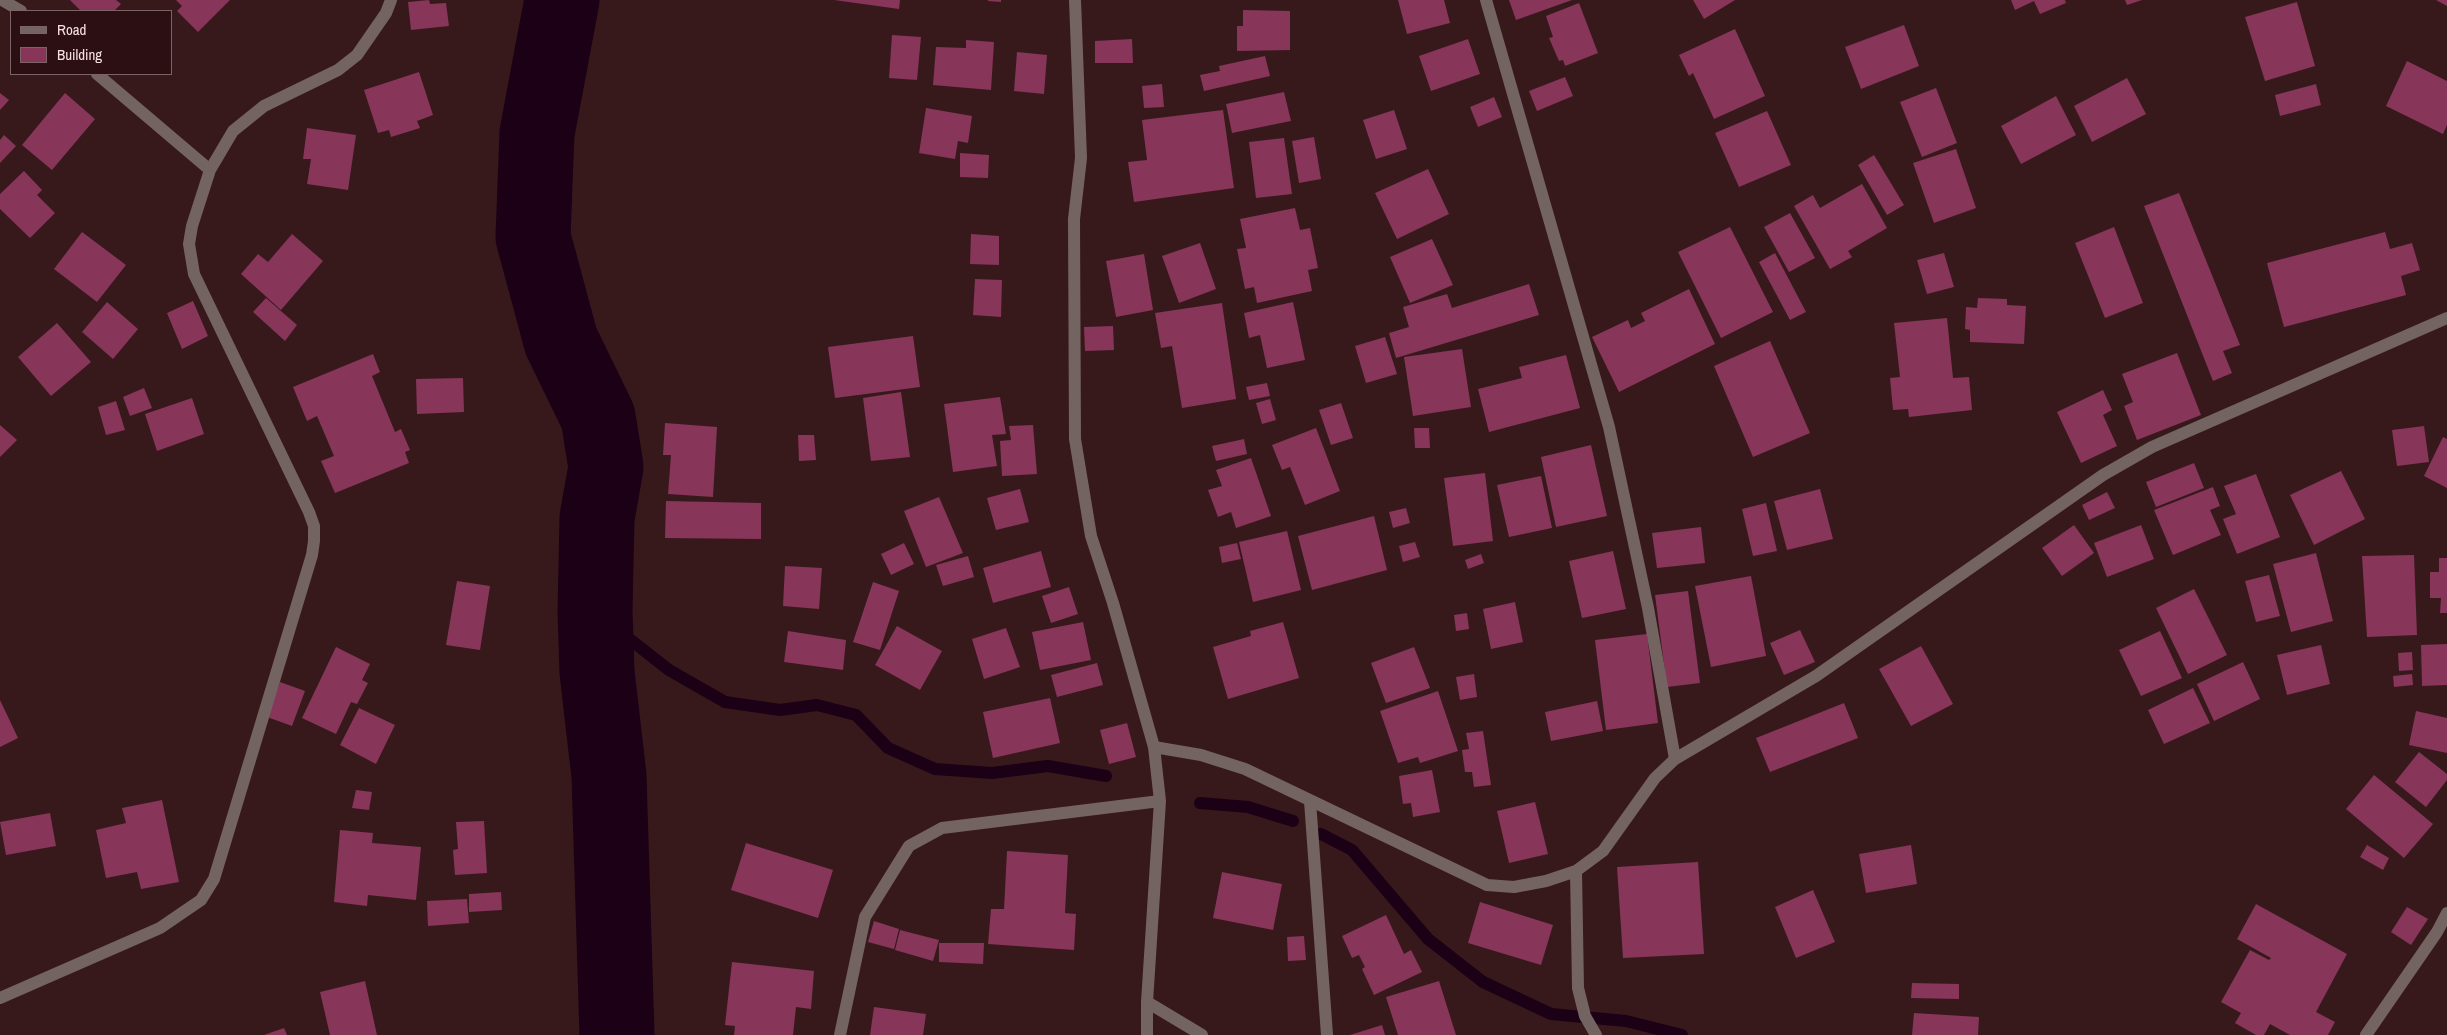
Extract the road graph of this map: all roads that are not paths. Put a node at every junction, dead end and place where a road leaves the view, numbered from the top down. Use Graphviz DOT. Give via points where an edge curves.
graph roads {
  1 [pos="2,0"];
  2 [pos="391,0"];
  3 [pos="1075,0"];
  4 [pos="1486,0"];
  5 [pos="20,10"];
  6 [pos="98,75"];
  7 [pos="210,170"];
  8 [pos="2447,318"];
  9 [pos="1154,747"];
  10 [pos="1675,759"];
  11 [pos="1310,801"];
  12 [pos="1160,802"];
  13 [pos="1576,871"];
  14 [pos="2447,913"];
  15 [pos="0,998"];
  16 [pos="1147,1002"];
  17 [pos="840,1035"];
  18 [pos="1147,1035"];
  19 [pos="1202,1035"];
  20 [pos="1327,1035"];
  21 [pos="1596,1035"];
  22 [pos="2366,1035"];
  1 -- 5 [label="street"];
  2 -- 7 [label="street" via="381,21 357,55 338,70 264,106 233,131"];
  3 -- 9 [label="street" via="1081,158 1074,219 1075,439 1091,536"];
  4 -- 10 [label="street" via="1609,427 1648,608"];
  6 -- 7 [label="street"];
  7 -- 15 [label="street" via="189,244 194,274 309,512 314,526 312,555 214,880 201,900 160,928"];
  8 -- 10 [label="street" via="2152,447 2103,475 1816,676"];
  9 -- 11 [label="street" via="1201,755 1245,769"];
  9 -- 12 [label="street"];
  10 -- 13 [label="street" via="1655,778 1603,851"];
  11 -- 13 [label="street" via="1486,885 1514,887"];
  11 -- 20 [label="street"];
  12 -- 16 [label="street"];
  12 -- 17 [label="street" via="942,828 909,846 865,917"];
  13 -- 21 [label="street" via="1578,988 1585,1016"];
  14 -- 22 [label="street"];
  16 -- 18 [label="street"];
  16 -- 19 [label="street"];
}
